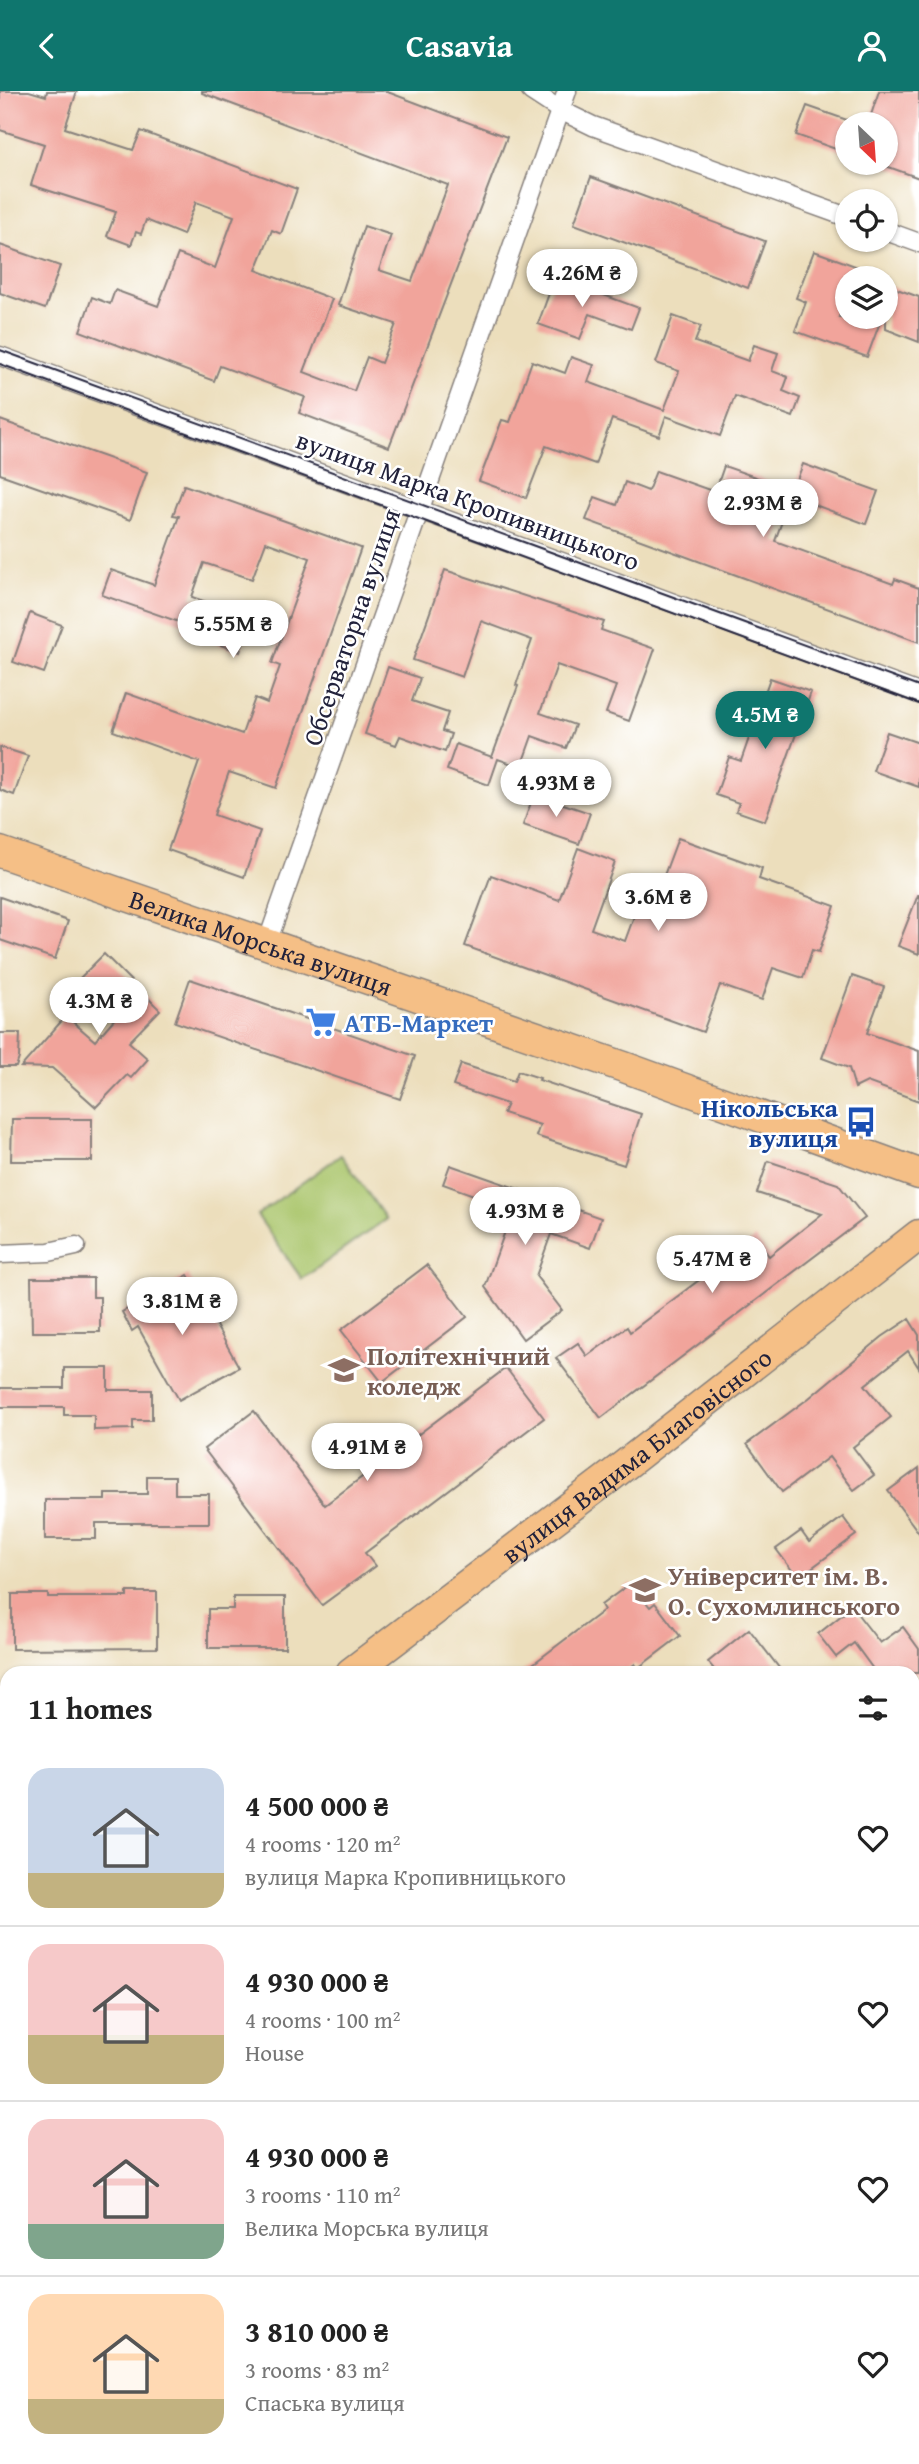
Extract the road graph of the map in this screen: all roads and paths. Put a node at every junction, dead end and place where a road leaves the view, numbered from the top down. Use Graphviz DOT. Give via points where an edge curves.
graph roads {
  1 [pos="531,91"];
  2 [pos="567,91"];
  3 [pos="560,110"];
  4 [pos="835,213"];
  5 [pos="898,235"];
  6 [pos="919,243"];
  7 [pos="0,356"];
  8 [pos="420,510"];
  9 [pos="919,693"];
  10 [pos="0,852"];
  11 [pos="267,943"];
  12 [pos="919,1174"];
  13 [pos="919,1235"];
  14 [pos="76,1246"];
  15 [pos="0,1254"];
  16 [pos="360,1666"];
  1 -- 3 [label="street"];
  2 -- 3 [label="street, Обсерваторна вулиця"];
  3 -- 4 [label="street"];
  3 -- 8 [label="street, Обсерваторна вулиця"];
  5 -- 6 [label="street"];
  7 -- 8 [label="street, вулиця Марка Кропивницького"];
  8 -- 9 [label="street, вулиця Марка Кропивницького"];
  8 -- 11 [label="street, Обсерваторна вулиця"];
  10 -- 11 [label="highway, Велика Морська вулиця"];
  11 -- 12 [label="highway, Велика Морська вулиця"];
  13 -- 16 [label="highway, вулиця Вадима Благовісного"];
  14 -- 15 [label="street"];
}
